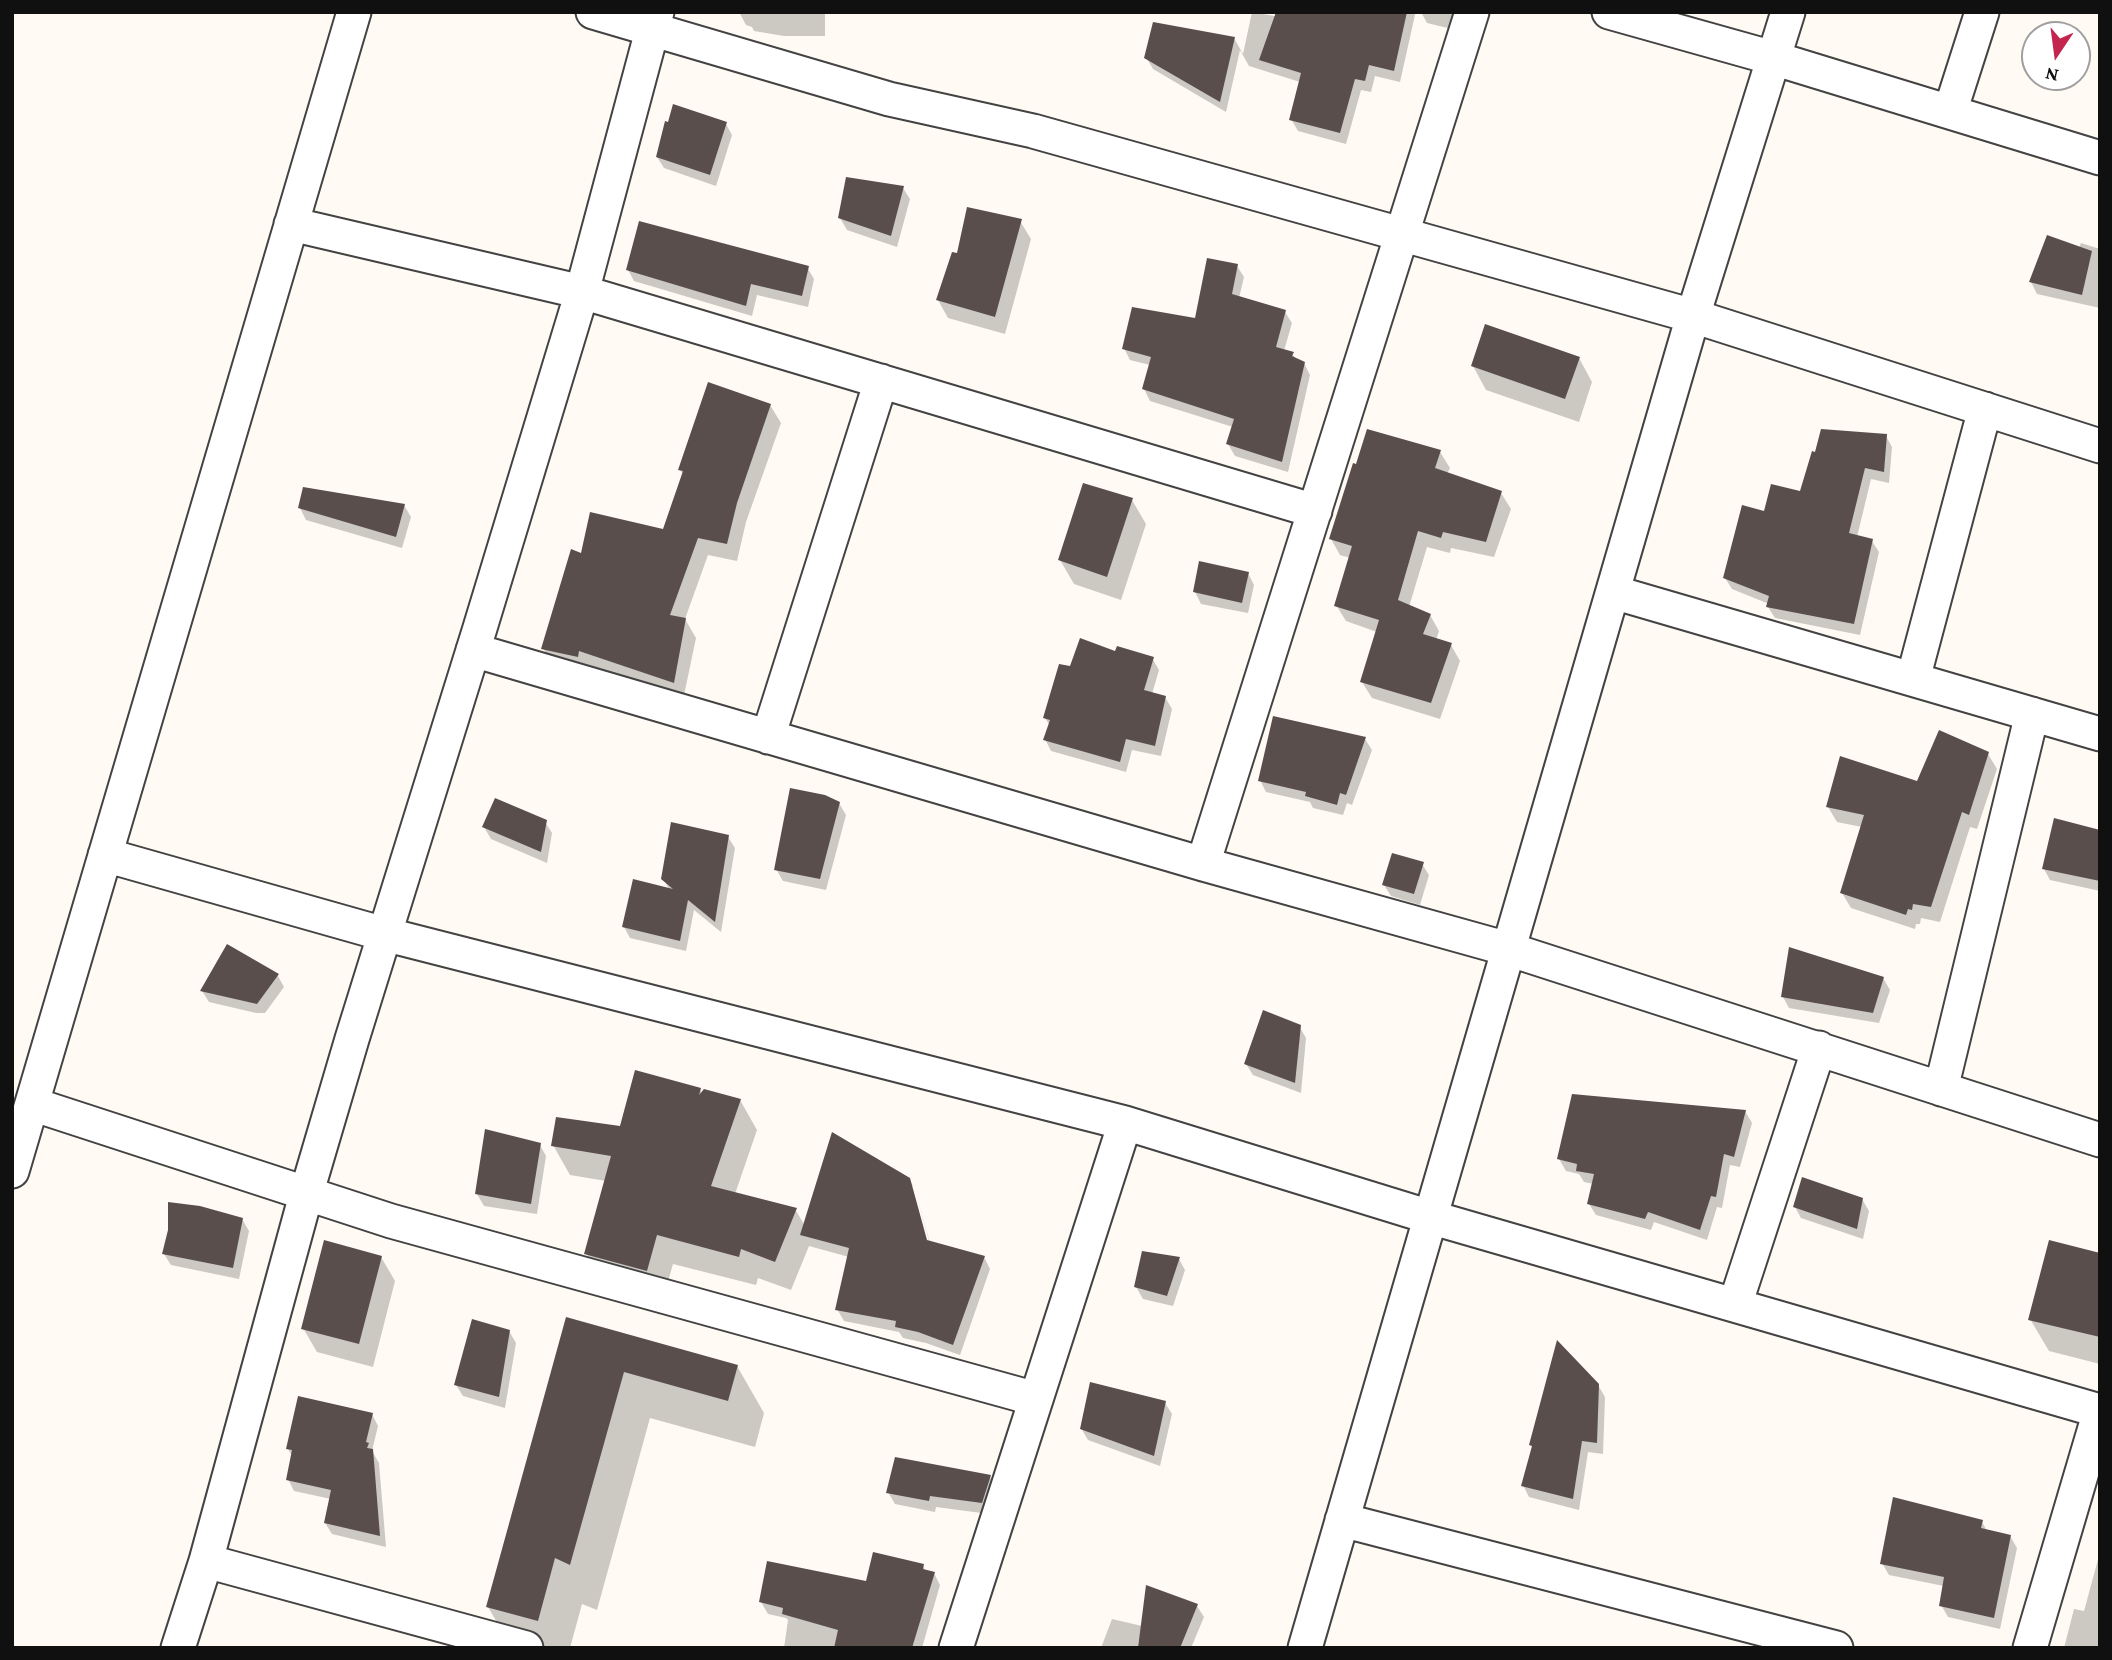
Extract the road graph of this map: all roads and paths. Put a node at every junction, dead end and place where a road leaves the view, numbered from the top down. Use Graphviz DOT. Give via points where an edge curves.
graph roads {
  1 [pos="354,12"];
  2 [pos="593,12"];
  3 [pos="1472,12"];
  4 [pos="1609,12"];
  5 [pos="1788,12"];
  6 [pos="1982,12"];
  7 [pos="654,21"];
  8 [pos="1773,58"];
  9 [pos="1950,112"];
  10 [pos="2100,158"];
  11 [pos="291,224"];
  12 [pos="1402,235"];
  13 [pos="582,292"];
  14 [pos="1693,316"];
  15 [pos="881,381"];
  16 [pos="1985,409"];
  17 [pos="2100,446"];
  18 [pos="1315,511"];
  19 [pos="1613,592"];
  20 [pos="473,650"];
  21 [pos="1913,679"];
  22 [pos="2032,714"];
  23 [pos="2100,734"];
  24 [pos="768,737"];
  25 [pos="105,855"];
  26 [pos="1203,864"];
  27 [pos="384,934"];
  28 [pos="1508,949"];
  29 [pos="1819,1048"];
  30 [pos="1941,1088"];
  31 [pos="32,1104"];
  32 [pos="1125,1123"];
  33 [pos="2100,1140"];
  34 [pos="12,1171"];
  35 [pos="306,1195"];
  36 [pos="1430,1217"];
  37 [pos="1735,1305"];
  38 [pos="1036,1399"];
  39 [pos="1342,1521"];
  40 [pos="206,1561"];
  41 [pos="178,1648"];
  42 [pos="526,1648"];
  43 [pos="956,1648"];
  44 [pos="1305,1648"];
  45 [pos="1836,1648"];
  46 [pos="2030,1648"];
  1 -- 11 [label="street"];
  2 -- 7 [label="street"];
  3 -- 12 [label="street"];
  4 -- 8 [label="street"];
  5 -- 8 [label="street"];
  6 -- 9 [label="street"];
  7 -- 12 [label="street" via="889,99 1032,131"];
  7 -- 13 [label="street"];
  8 -- 9 [label="street"];
  8 -- 14 [label="street"];
  9 -- 10 [label="street"];
  11 -- 13 [label="street"];
  11 -- 25 [label="street"];
  12 -- 14 [label="street"];
  12 -- 18 [label="street"];
  13 -- 15 [label="street"];
  13 -- 20 [label="street"];
  14 -- 16 [label="street"];
  14 -- 19 [label="street"];
  15 -- 18 [label="street"];
  15 -- 24 [label="street"];
  16 -- 17 [label="street"];
  16 -- 21 [label="street"];
  18 -- 26 [label="street"];
  19 -- 21 [label="street"];
  19 -- 28 [label="street"];
  20 -- 24 [label="street"];
  20 -- 27 [label="street"];
  21 -- 22 [label="street"];
  22 -- 23 [label="street"];
  22 -- 30 [label="street"];
  24 -- 26 [label="street"];
  25 -- 27 [label="street"];
  25 -- 31 [label="street"];
  26 -- 28 [label="street"];
  27 -- 32 [label="street"];
  27 -- 35 [label="street"];
  28 -- 29 [label="street"];
  28 -- 36 [label="street"];
  29 -- 30 [label="street"];
  29 -- 37 [label="street"];
  30 -- 33 [label="street"];
  31 -- 34 [label="street"];
  31 -- 35 [label="street"];
  32 -- 36 [label="street"];
  32 -- 38 [label="street"];
  35 -- 38 [label="street"];
  35 -- 40 [label="street"];
  36 -- 37 [label="street"];
  36 -- 39 [label="street"];
  37 -- 46 [label="street" via="2100,1412"];
  38 -- 43 [label="street"];
  39 -- 44 [label="street"];
  39 -- 45 [label="street"];
  40 -- 41 [label="street"];
  40 -- 42 [label="street"];
}
